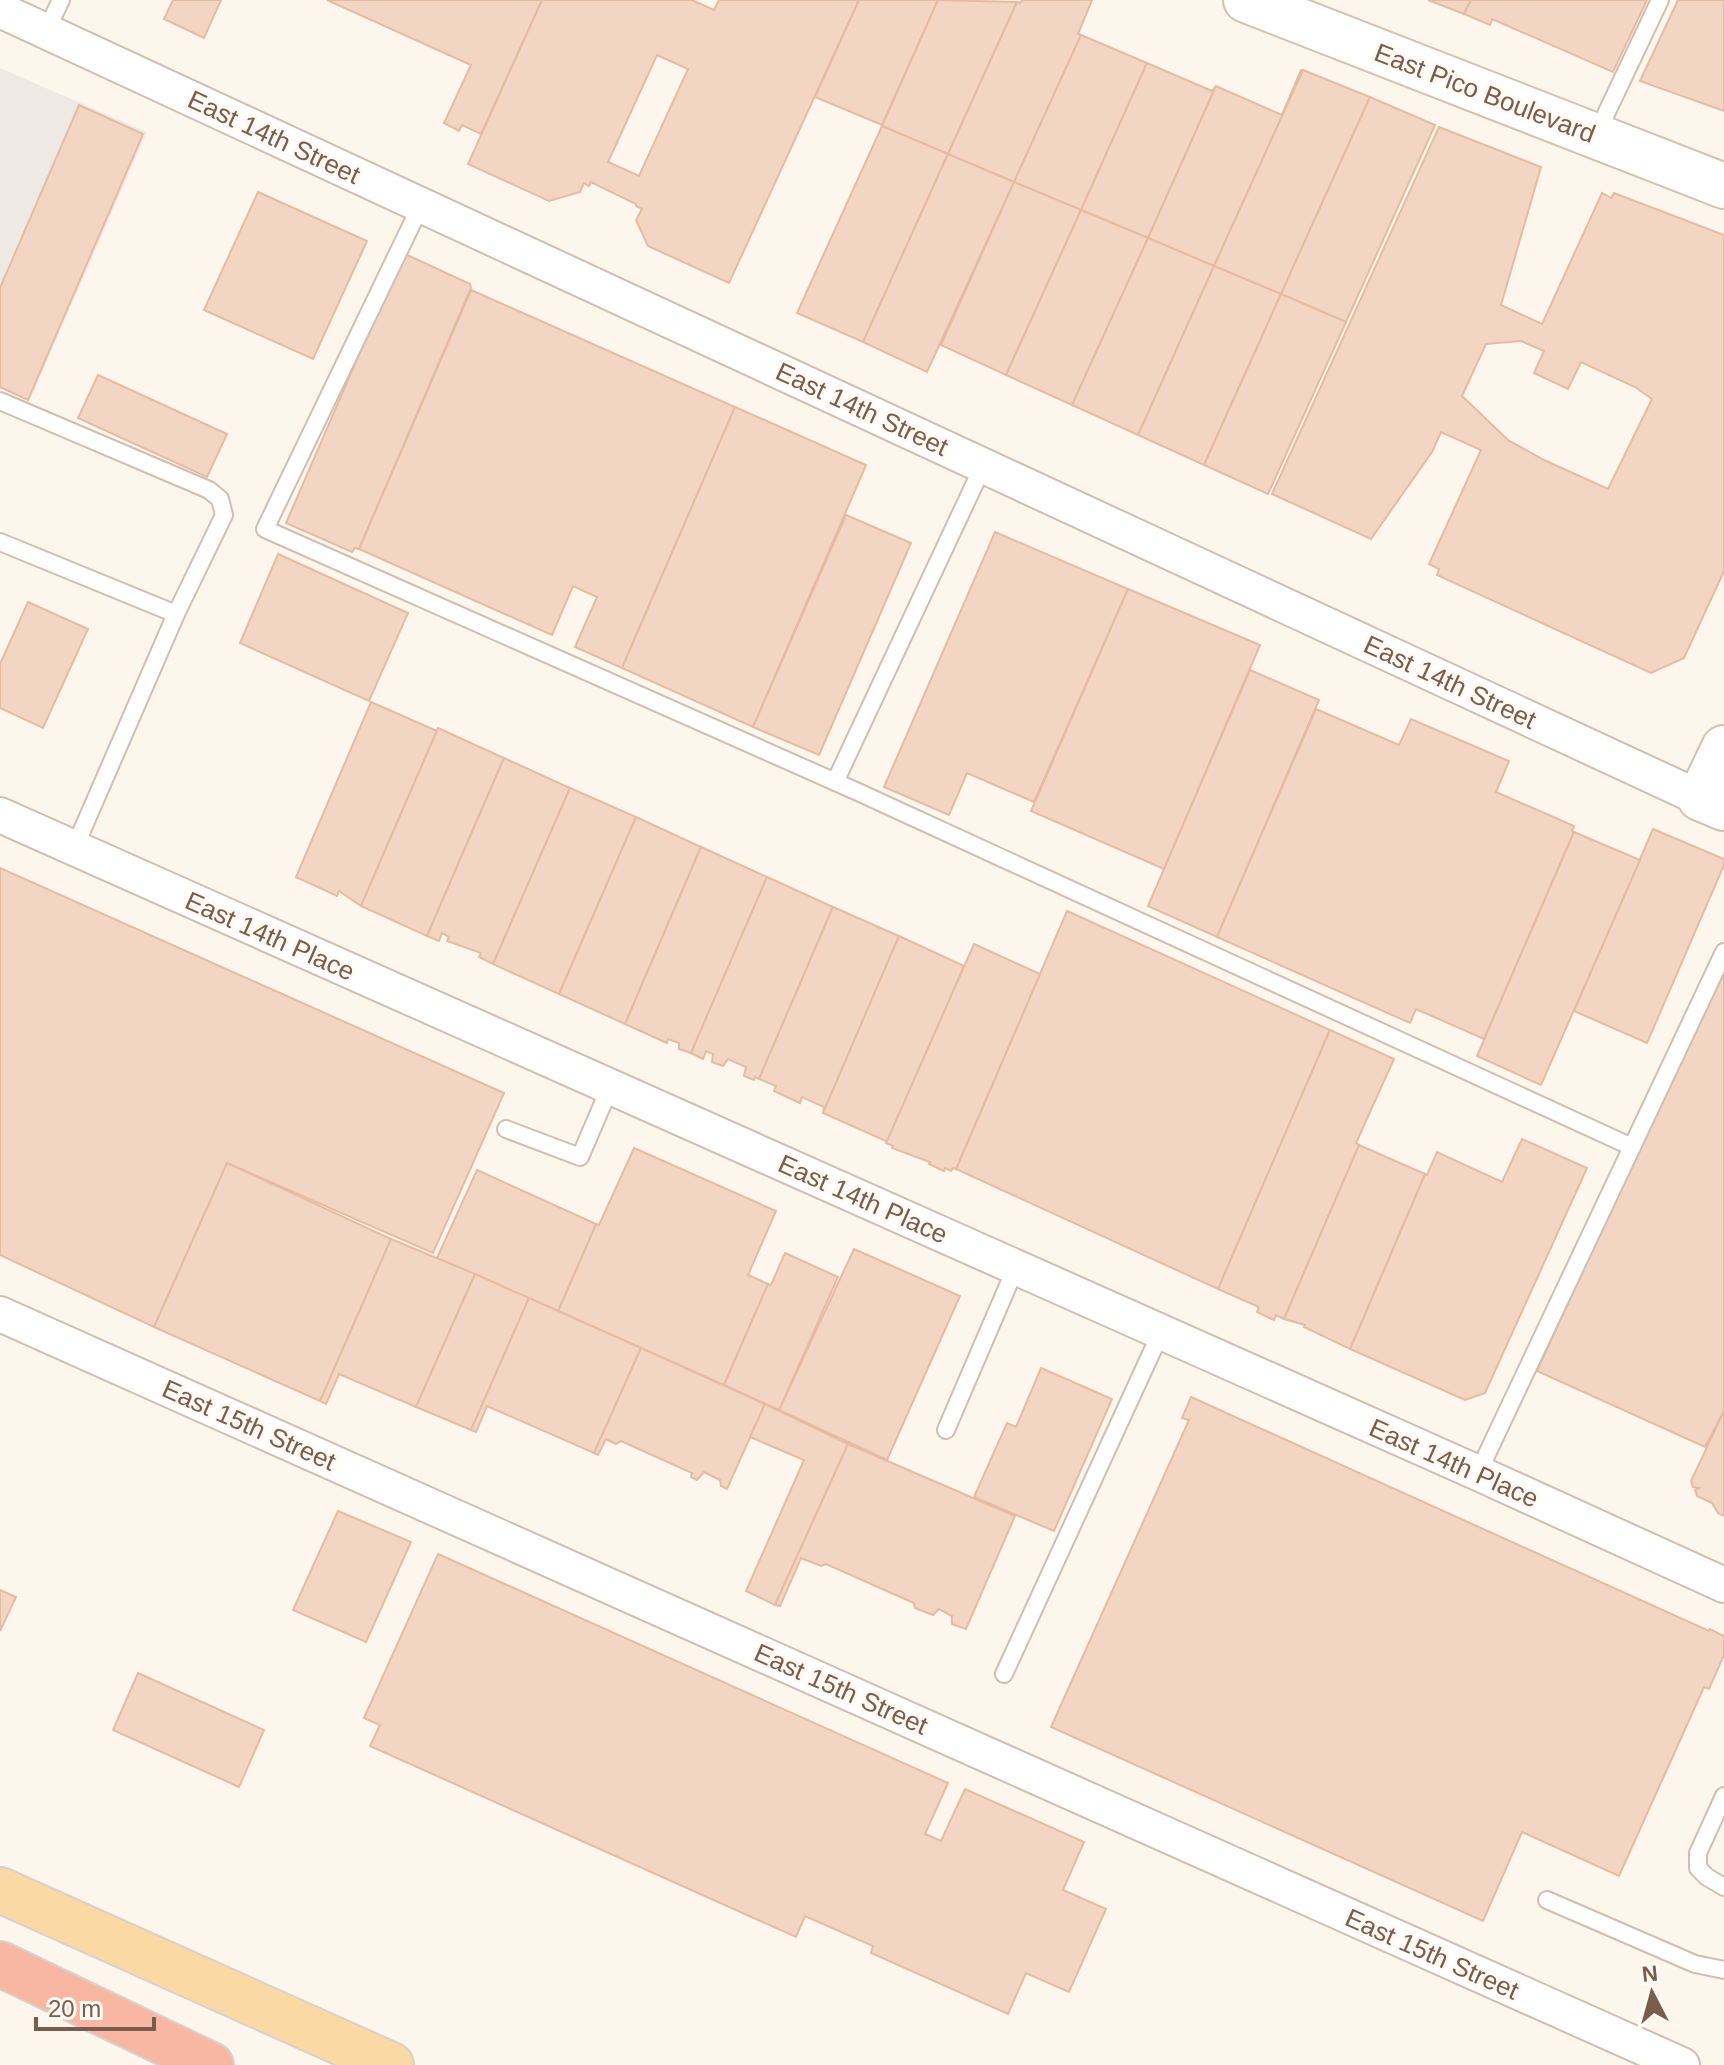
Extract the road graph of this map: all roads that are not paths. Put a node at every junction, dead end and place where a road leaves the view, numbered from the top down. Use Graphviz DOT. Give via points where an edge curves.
graph roads {
  1 [pos="61,0"];
  2 [pos="1246,0"];
  3 [pos="1660,0"];
  4 [pos="0,10"];
  5 [pos="46,31"];
  6 [pos="1595,137"];
  7 [pos="1724,186"];
  8 [pos="421,205"];
  9 [pos="0,401"];
  10 [pos="983,466"];
  11 [pos="0,542"];
  12 [pos="176,614"];
  13 [pos="1724,748"];
  14 [pos="835,782"];
  15 [pos="1712,803"];
  16 [pos="0,815"];
  17 [pos="74,849"];
  18 [pos="1724,952"];
  19 [pos="610,1087"];
  20 [pos="506,1129"];
  21 [pos="1632,1147"];
  22 [pos="1016,1267"];
  23 [pos="0,1314"];
  24 [pos="1161,1332"];
  25 [pos="946,1430"];
  26 [pos="1478,1473"];
  27 [pos="1724,1585"];
  28 [pos="1004,1674"];
  29 [pos="1724,1796"];
  30 [pos="1724,1887"];
  31 [pos="0,1890"];
  32 [pos="1547,1900"];
  33 [pos="0,1964"];
  34 [pos="1724,1970"];
  35 [pos="211,2065"];
  36 [pos="391,2065"];
  37 [pos="1682,2065"];
  1 -- 5 [label="lane"];
  2 -- 6 [label="street, East Pico Boulevard"];
  3 -- 6 [label="lane"];
  4 -- 5 [label="street, East 14th Street"];
  5 -- 8 [label="street, East 14th Street"];
  6 -- 7 [label="street, East Pico Boulevard"];
  8 -- 10 [label="street, East 14th Street"];
  8 -- 14 [label="lane" via="265,529"];
  9 -- 12 [label="lane" via="220,499 224,515"];
  10 -- 14 [label="lane"];
  10 -- 15 [label="street, East 14th Street"];
  11 -- 12 [label="lane"];
  12 -- 17 [label="lane"];
  13 -- 15 [label="street"];
  14 -- 21 [label="lane"];
  16 -- 17 [label="street, East 14th Place"];
  17 -- 19 [label="street, East 14th Place"];
  18 -- 21 [label="lane"];
  19 -- 20 [label="lane" via="580,1157"];
  19 -- 22 [label="street, East 14th Place"];
  21 -- 26 [label="lane"];
  22 -- 24 [label="street, East 14th Place"];
  22 -- 25 [label="lane"];
  23 -- 37 [label="street, East 15th Street"];
  24 -- 26 [label="street, East 14th Place"];
  24 -- 28 [label="lane"];
  26 -- 27 [label="street, East 14th Place"];
  29 -- 30 [label="lane" via="1698,1853 1698,1868"];
  31 -- 36 [label="main road"];
  32 -- 34 [label="lane" via="1695,1964"];
  33 -- 35 [label="highway"];
}
